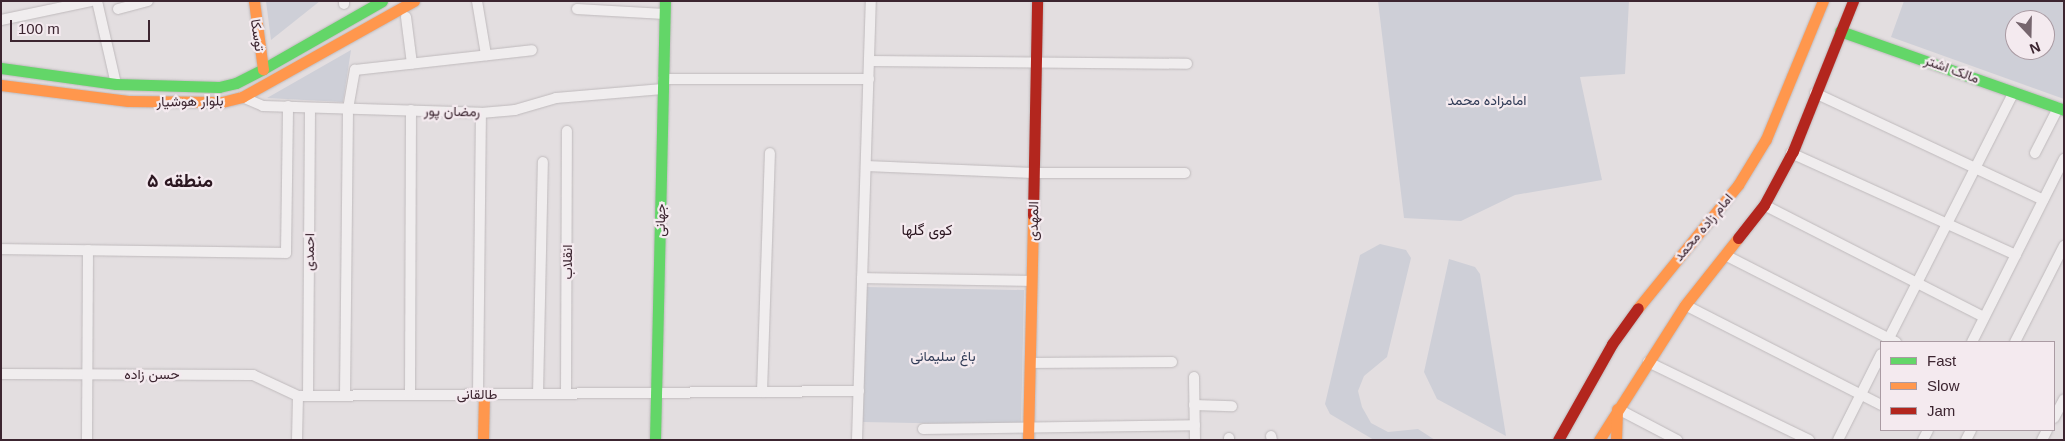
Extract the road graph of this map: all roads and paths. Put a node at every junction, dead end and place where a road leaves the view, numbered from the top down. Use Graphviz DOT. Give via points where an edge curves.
graph roads {
  1 [pos="91,1"];
  2 [pos="97,1"];
  3 [pos="148,1"];
  4 [pos="254,1"];
  5 [pos="382,1"];
  6 [pos="414,1"];
  7 [pos="478,1"];
  8 [pos="665,1"];
  9 [pos="871,1"];
  10 [pos="1037,1"];
  11 [pos="1823,1"];
  12 [pos="1853,1"];
  13 [pos="118,8"];
  14 [pos="577,9"];
  15 [pos="664,14"];
  16 [pos="406,17"];
  17 [pos="1,20"];
  18 [pos="1840,31"];
  19 [pos="532,50"];
  20 [pos="486,55"];
  21 [pos="869,61"];
  22 [pos="412,64"];
  23 [pos="1036,64"];
  24 [pos="1187,64"];
  25 [pos="1,68"];
  26 [pos="263,69"];
  27 [pos="868,79"];
  28 [pos="116,84"];
  29 [pos="663,84"];
  30 [pos="1,85"];
  31 [pos="2014,92"];
  32 [pos="1815,94"];
  33 [pos="242,98"];
  34 [pos="288,106"];
  35 [pos="310,108"];
  36 [pos="2061,109"];
  37 [pos="348,110"];
  38 [pos="411,110"];
  39 [pos="481,113"];
  40 [pos="567,131"];
  41 [pos="770,153"];
  42 [pos="1792,153"];
  43 [pos="2035,153"];
  44 [pos="2064,159"];
  45 [pos="543,162"];
  46 [pos="866,166"];
  47 [pos="1976,167"];
  48 [pos="1034,172"];
  49 [pos="1185,173"];
  50 [pos="2043,200"];
  51 [pos="1764,205"];
  52 [pos="1948,223"];
  53 [pos="2064,246"];
  54 [pos="1,249"];
  55 [pos="88,250"];
  56 [pos="1725,255"];
  57 [pos="2016,255"];
  58 [pos="862,278"];
  59 [pos="1031,281"];
  60 [pos="1918,282"];
  61 [pos="1685,305"];
  62 [pos="1984,317"];
  63 [pos="1891,341"];
  64 [pos="1972,341"];
  65 [pos="2016,341"];
  66 [pos="1880,356"];
  67 [pos="1172,362"];
  68 [pos="1648,362"];
  69 [pos="1030,363"];
  70 [pos="1,374"];
  71 [pos="87,374"];
  72 [pos="1194,377"];
  73 [pos="762,392"];
  74 [pos="859,392"];
  75 [pos="656,393"];
  76 [pos="481,394"];
  77 [pos="538,394"];
  78 [pos="566,394"];
  79 [pos="1861,394"];
  80 [pos="410,395"];
  81 [pos="303,396"];
  82 [pos="345,396"];
  83 [pos="2064,398"];
  84 [pos="1880,404"];
  85 [pos="1194,405"];
  86 [pos="1232,406"];
  87 [pos="1618,409"];
  88 [pos="2055,416"];
  89 [pos="1194,425"];
  90 [pos="923,429"];
  91 [pos="1028,434"];
  92 [pos="87,440"];
  93 [pos="297,440"];
  94 [pos="484,440"];
  95 [pos="655,440"];
  96 [pos="857,440"];
  97 [pos="1195,440"];
  98 [pos="1558,440"];
  99 [pos="1599,440"];
  100 [pos="1616,440"];
  101 [pos="1677,440"];
  102 [pos="1809,440"];
  103 [pos="1838,440"];
  1 -- 17 [label="street"];
  2 -- 28 [label="street"];
  3 -- 13 [label="street"];
  4 -- 26 [label="street, توسکا"];
  5 -- 26 [label="street, بلوار هوشیار"];
  6 -- 33 [label="street, بلوار هوشیار"];
  7 -- 20 [label="street"];
  8 -- 15 [label="street, جهانی"];
  9 -- 21 [label="street"];
  10 -- 23 [label="street, المهدی"];
  11 -- 98 [label="street, امام زاده محمد" via="1766,139 1738,186 1654,286 1612,344"];
  12 -- 18 [label="street"];
  14 -- 15 [label="street"];
  15 -- 29 [label="street, جهانی"];
  16 -- 22 [label="street"];
  18 -- 31 [label="street, مالک اشتر"];
  18 -- 32 [label="street"];
  19 -- 20 [label="street"];
  20 -- 22 [label="street"];
  21 -- 23 [label="street"];
  21 -- 27 [label="street"];
  22 -- 37 [label="street" via="356,70"];
  23 -- 24 [label="street"];
  23 -- 48 [label="street, المهدی"];
  25 -- 28 [label="street, بلوار هوشیار"];
  26 -- 28 [label="street, بلوار هوشیار" via="236,83 219,87"];
  27 -- 29 [label="street, رمضان پور"];
  27 -- 46 [label="street"];
  29 -- 39 [label="street, رمضان پور" via="556,98 515,110"];
  29 -- 75 [label="street, جهانی"];
  30 -- 33 [label="street, بلوار هوشیار" via="128,101 222,102"];
  31 -- 36 [label="street, مالک اشتر"];
  31 -- 47 [label="street"];
  32 -- 42 [label="street"];
  32 -- 47 [label="street"];
  33 -- 34 [label="street, رمضان پور" via="263,106"];
  34 -- 35 [label="street, رمضان پور"];
  34 -- 55 [label="street" via="286,253"];
  35 -- 37 [label="street, رمضان پور"];
  35 -- 81 [label="street, احمدی"];
  36 -- 43 [label="street"];
  37 -- 38 [label="street, رمضان پور"];
  37 -- 82 [label="street"];
  38 -- 39 [label="street, رمضان پور"];
  38 -- 80 [label="street"];
  39 -- 76 [label="street"];
  40 -- 78 [label="street, انقلاب"];
  41 -- 73 [label="street"];
  42 -- 51 [label="street"];
  42 -- 52 [label="street"];
  44 -- 50 [label="street"];
  45 -- 77 [label="street"];
  46 -- 48 [label="street"];
  46 -- 58 [label="street"];
  47 -- 50 [label="street"];
  47 -- 52 [label="street"];
  48 -- 49 [label="street"];
  48 -- 59 [label="street, المهدی"];
  50 -- 57 [label="street"];
  51 -- 56 [label="street"];
  51 -- 60 [label="street"];
  52 -- 57 [label="street"];
  52 -- 60 [label="street"];
  53 -- 65 [label="street"];
  54 -- 55 [label="street"];
  55 -- 71 [label="street"];
  56 -- 61 [label="street"];
  56 -- 63 [label="street"];
  57 -- 62 [label="street"];
  58 -- 59 [label="street"];
  58 -- 74 [label="street"];
  59 -- 69 [label="street, المهدی"];
  60 -- 62 [label="street"];
  60 -- 63 [label="street"];
  61 -- 68 [label="street"];
  61 -- 79 [label="street"];
  62 -- 64 [label="street"];
  66 -- 79 [label="street"];
  67 -- 69 [label="street"];
  68 -- 87 [label="street"];
  68 -- 102 [label="street"];
  69 -- 91 [label="street, المهدی"];
  70 -- 71 [label="street, حسن زاده"];
  71 -- 81 [label="street, حسن زاده" via="253,375"];
  71 -- 92 [label="street"];
  72 -- 85 [label="street"];
  73 -- 74 [label="street, طالقانی"];
  73 -- 75 [label="street, طالقانی"];
  74 -- 96 [label="street"];
  75 -- 78 [label="street, طالقانی"];
  75 -- 95 [label="street, جهانی"];
  76 -- 77 [label="street, طالقانی"];
  76 -- 80 [label="street, طالقانی"];
  76 -- 94 [label="street"];
  77 -- 78 [label="street, طالقانی"];
  79 -- 84 [label="street"];
  79 -- 103 [label="street"];
  80 -- 82 [label="street, طالقانی"];
  81 -- 82 [label="street, طالقانی"];
  81 -- 93 [label="street, احمدی"];
  83 -- 88 [label="street"];
  85 -- 86 [label="street"];
  85 -- 89 [label="street"];
  87 -- 99 [label="street"];
  87 -- 100 [label="street"];
  87 -- 101 [label="street"];
  89 -- 91 [label="street"];
  89 -- 97 [label="street"];
  90 -- 91 [label="street"];
}
